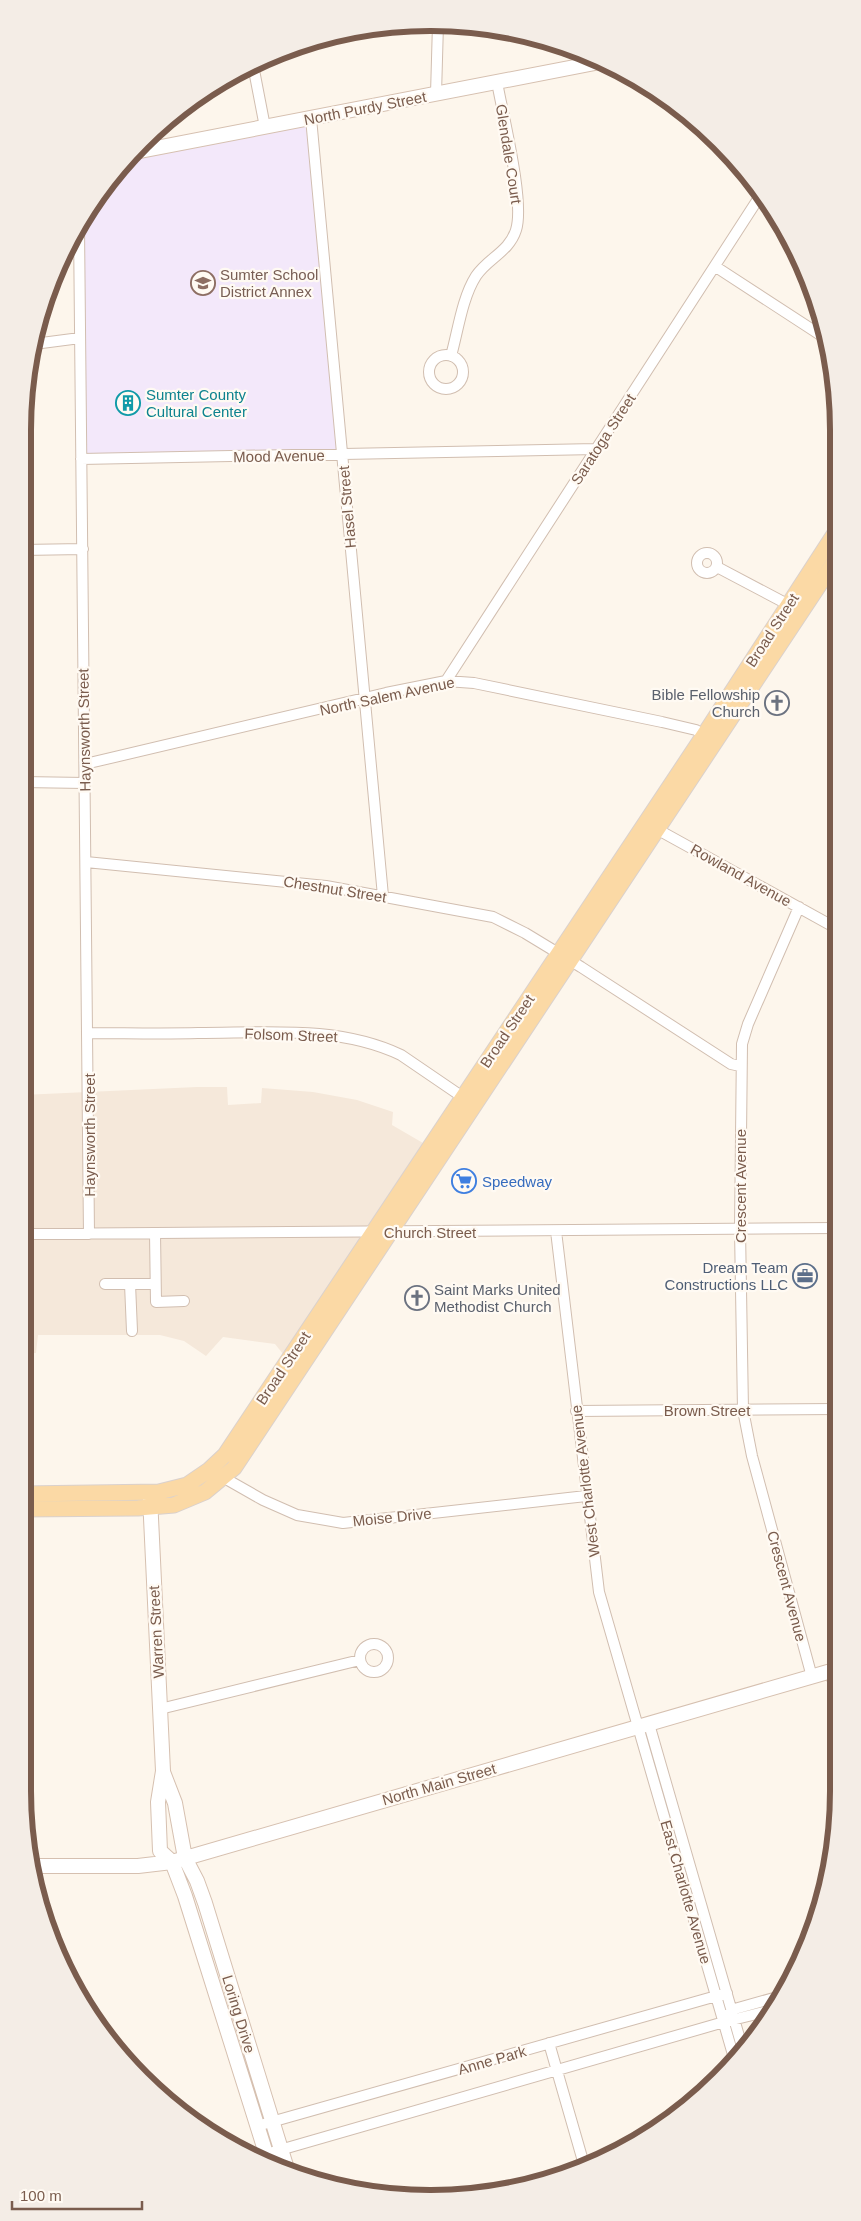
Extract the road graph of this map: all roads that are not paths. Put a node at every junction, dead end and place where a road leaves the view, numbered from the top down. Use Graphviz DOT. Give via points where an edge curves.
graph roads {
  1 [pos="438,31"];
  2 [pos="588,64"];
  3 [pos="254,72"];
  4 [pos="498,82"];
  5 [pos="436,94"];
  6 [pos="310,118"];
  7 [pos="265,127"];
  8 [pos="146,150"];
  9 [pos="757,201"];
  10 [pos="79,241"];
  11 [pos="716,267"];
  12 [pos="817,333"];
  13 [pos="80,338"];
  14 [pos="41,343"];
  15 [pos="451,356"];
  16 [pos="596,449"];
  17 [pos="342,454"];
  18 [pos="82,459"];
  19 [pos="830,541"];
  20 [pos="83,549"];
  21 [pos="31,550"];
  22 [pos="717,567"];
  23 [pos="830,568"];
  24 [pos="789,604"];
  25 [pos="446,681"];
  26 [pos="364,699"];
  27 [pos="710,738"];
  28 [pos="85,764"];
  29 [pos="31,782"];
  30 [pos="85,783"];
  31 [pos="652,826"];
  32 [pos="86,862"];
  33 [pos="383,896"];
  34 [pos="799,907"];
  35 [pos="830,925"];
  36 [pos="565,958"];
  37 [pos="88,1033"];
  38 [pos="740,1066"];
  39 [pos="469,1102"];
  40 [pos="830,1228"];
  41 [pos="740,1229"];
  42 [pos="556,1231"];
  43 [pos="373,1232"];
  44 [pos="391,1232"];
  45 [pos="155,1233"];
  46 [pos="31,1234"];
  47 [pos="89,1234"];
  48 [pos="105,1284"];
  49 [pos="130,1284"];
  50 [pos="155,1284"];
  51 [pos="184,1301"];
  52 [pos="132,1331"];
  53 [pos="830,1409"];
  54 [pos="743,1410"];
  55 [pos="576,1411"];
  56 [pos="209,1470"];
  57 [pos="224,1477"];
  58 [pos="31,1494"];
  59 [pos="586,1496"];
  60 [pos="150,1500"];
  61 [pos="31,1508"];
  62 [pos="360,1660"];
  63 [pos="830,1671"];
  64 [pos="812,1677"];
  65 [pos="160,1709"];
  66 [pos="643,1726"];
  67 [pos="162,1771"];
  68 [pos="178,1860"];
  69 [pos="39,1866"];
  70 [pos="721,1994"];
  71 [pos="770,1999"];
  72 [pos="731,2010"];
  73 [pos="762,2013"];
  74 [pos="729,2021"];
  75 [pos="549,2043"];
  76 [pos="740,2043"];
  77 [pos="733,2051"];
  78 [pos="557,2071"];
  79 [pos="272,2122"];
  80 [pos="258,2126"];
  81 [pos="281,2150"];
  82 [pos="267,2154"];
  83 [pos="272,2156"];
  84 [pos="582,2159"];
  85 [pos="285,2162"];
  1 -- 5 [label="street"];
  2 -- 4 [label="street, North Purdy Street"];
  3 -- 7 [label="street"];
  4 -- 5 [label="street, North Purdy Street"];
  4 -- 15 [label="street, Glendale Court" via="514,175 518,221 508,246 480,271 472,286"];
  5 -- 6 [label="street, North Purdy Street"];
  6 -- 7 [label="street, North Purdy Street"];
  6 -- 17 [label="street, Hasel Street"];
  7 -- 8 [label="street, North Purdy Street"];
  9 -- 11 [label="street, Saratoga Street"];
  10 -- 13 [label="street, Haynsworth Street"];
  11 -- 12 [label="street"];
  11 -- 16 [label="street, Saratoga Street"];
  13 -- 14 [label="street"];
  13 -- 18 [label="street, Haynsworth Street"];
  16 -- 17 [label="street, Mood Avenue"];
  16 -- 25 [label="street, Saratoga Street"];
  17 -- 18 [label="street, Mood Avenue"];
  17 -- 26 [label="street, Hasel Street"];
  18 -- 20 [label="street, Haynsworth Street"];
  19 -- 24 [label="main road, Broad Street"];
  20 -- 21 [label="street"];
  20 -- 28 [label="street, Haynsworth Street"];
  22 -- 24 [label="street"];
  23 -- 27 [label="main road, Broad Street"];
  24 -- 27 [label="main road, Broad Street"];
  25 -- 26 [label="street, North Salem Avenue"];
  25 -- 27 [label="street, North Salem Avenue" via="474,683 662,722 696,730"];
  26 -- 28 [label="street, North Salem Avenue"];
  26 -- 33 [label="street, Hasel Street"];
  27 -- 31 [label="main road, Broad Street"];
  28 -- 30 [label="street, Haynsworth Street"];
  29 -- 30 [label="street"];
  30 -- 32 [label="street, Haynsworth Street"];
  31 -- 34 [label="street, Rowland Avenue"];
  31 -- 36 [label="main road, Broad Street"];
  32 -- 33 [label="street, Chestnut Street" via="288,881"];
  32 -- 37 [label="street, Haynsworth Street"];
  33 -- 36 [label="street, Chestnut Street" via="492,917"];
  34 -- 35 [label="street, Rowland Avenue"];
  34 -- 38 [label="street, Crescent Avenue" via="748,1024"];
  36 -- 38 [label="street" via="731,1064"];
  36 -- 39 [label="main road, Broad Street"];
  37 -- 39 [label="street, Folsom Street" via="331,1034 401,1055"];
  37 -- 47 [label="street, Haynsworth Street"];
  38 -- 41 [label="street, Crescent Avenue"];
  39 -- 43 [label="main road, Broad Street"];
  39 -- 44 [label="main road, Broad Street"];
  40 -- 41 [label="street, Church Street"];
  41 -- 42 [label="street, Church Street"];
  41 -- 54 [label="street, Crescent Avenue"];
  42 -- 44 [label="street, Church Street"];
  42 -- 55 [label="street, West Charlotte Avenue"];
  43 -- 44 [label="street, Church Street"];
  43 -- 45 [label="street, Church Street"];
  43 -- 56 [label="main road, Broad Street" via="225,1455"];
  44 -- 57 [label="main road, Broad Street" via="240,1460"];
  45 -- 47 [label="street, Church Street"];
  45 -- 50 [label="street"];
  46 -- 47 [label="street, Church Street"];
  48 -- 49 [label="street"];
  49 -- 50 [label="street"];
  49 -- 52 [label="street"];
  50 -- 51 [label="street" via="156,1302"];
  53 -- 54 [label="street, Brown Street"];
  54 -- 55 [label="street, Brown Street"];
  54 -- 64 [label="street, Crescent Avenue" via="752,1456"];
  55 -- 59 [label="street, West Charlotte Avenue"];
  56 -- 57 [label="street, Moise Drive"];
  56 -- 60 [label="main road, Broad Street" via="187,1485"];
  57 -- 59 [label="street, Moise Drive" via="297,1515 343,1523"];
  57 -- 60 [label="main road, Broad Street" via="206,1492 186,1502"];
  58 -- 60 [label="main road"];
  59 -- 66 [label="street, West Charlotte Avenue" via="599,1592"];
  60 -- 61 [label="main road"];
  60 -- 65 [label="street, Warren Street"];
  62 -- 65 [label="street"];
  63 -- 64 [label="street, North Main Street"];
  64 -- 66 [label="street, North Main Street"];
  65 -- 67 [label="street, Warren Street"];
  66 -- 68 [label="street, North Main Street"];
  66 -- 70 [label="street, East Charlotte Avenue"];
  67 -- 68 [label="street, Warren Street" via="175,1802"];
  67 -- 68 [label="street, Warren Street" via="158,1802 160,1852"];
  68 -- 69 [label="street, North Main Street" via="138,1866"];
  68 -- 79 [label="street, Loring Drive" via="197,1881"];
  68 -- 80 [label="street, Loring Drive" via="185,1896"];
  70 -- 72 [label="street, East Charlotte Avenue"];
  70 -- 74 [label="street, East Charlotte Avenue"];
  70 -- 75 [label="street, Anne Park"];
  71 -- 72 [label="street"];
  72 -- 74 [label="street, East Charlotte Avenue"];
  73 -- 74 [label="street, Anne Park"];
  74 -- 76 [label="street, East Charlotte Avenue"];
  74 -- 77 [label="street, East Charlotte Avenue"];
  74 -- 78 [label="street, Anne Park"];
  75 -- 78 [label="street"];
  75 -- 79 [label="street, Anne Park"];
  78 -- 81 [label="street, Anne Park"];
  78 -- 84 [label="street"];
  79 -- 80 [label="street, Anne Park"];
  79 -- 81 [label="street, Loring Drive"];
  80 -- 82 [label="street, Loring Drive"];
  81 -- 83 [label="street, Anne Park"];
  81 -- 85 [label="street, Loring Drive"];
}
